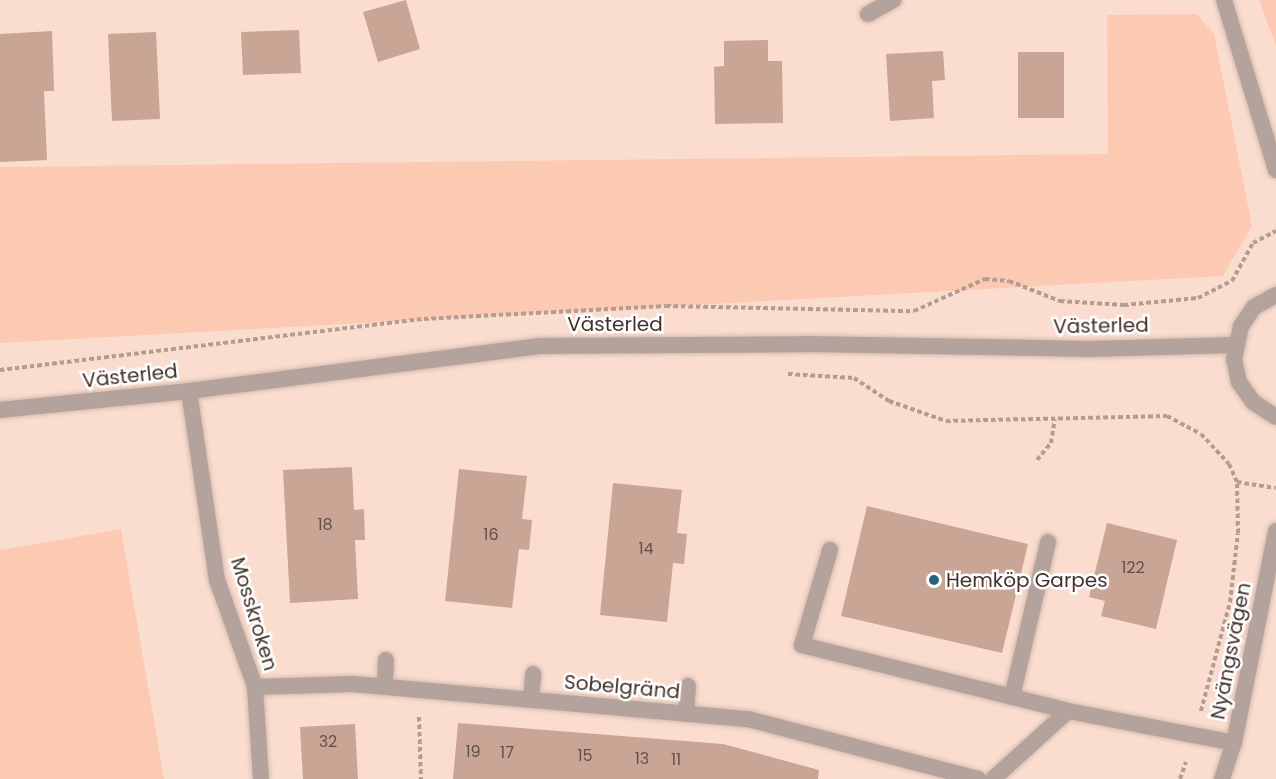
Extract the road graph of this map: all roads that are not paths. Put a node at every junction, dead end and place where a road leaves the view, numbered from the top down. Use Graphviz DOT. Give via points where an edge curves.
graph roads {
  1 [pos="893,0"];
  2 [pos="1224,0"];
  3 [pos="867,15"];
  4 [pos="1276,170"];
  5 [pos="1276,295"];
  6 [pos="1235,345"];
  7 [pos="189,391"];
  8 [pos="0,410"];
  9 [pos="1276,417"];
  10 [pos="1276,531"];
  11 [pos="1048,542"];
  12 [pos="830,550"];
  13 [pos="386,660"];
  14 [pos="533,674"];
  15 [pos="385,686"];
  16 [pos="688,686"];
  17 [pos="255,687"];
  18 [pos="1012,697"];
  19 [pos="531,699"];
  20 [pos="1068,711"];
  21 [pos="686,714"];
  22 [pos="1234,743"];
  23 [pos="261,779"];
  24 [pos="978,779"];
  25 [pos="993,779"];
  26 [pos="1222,779"];
  1 -- 3 [label="street"];
  2 -- 4 [label="street"];
  5 -- 6 [label="street" via="1254,307 1241,326"];
  6 -- 7 [label="street, Västerled" via="1090,349 806,344 538,346"];
  6 -- 9 [label="street" via="1239,382 1252,402"];
  7 -- 8 [label="street, Västerled"];
  7 -- 17 [label="street, Mosskroken" via="217,580"];
  10 -- 22 [label="street, Nyängsvägen"];
  11 -- 18 [label="street"];
  12 -- 18 [label="street" via="802,645"];
  13 -- 15 [label="street"];
  14 -- 19 [label="street"];
  15 -- 17 [label="street, Sobelgränd"];
  15 -- 19 [label="street, Sobelgränd"];
  16 -- 21 [label="street"];
  17 -- 23 [label="street, Mosskroken"];
  18 -- 20 [label="street"];
  19 -- 21 [label="street, Sobelgränd"];
  20 -- 22 [label="street"];
  20 -- 25 [label="street"];
  21 -- 24 [label="street, Sobelgränd" via="748,719"];
  22 -- 26 [label="street, Nyängsvägen"];
}
